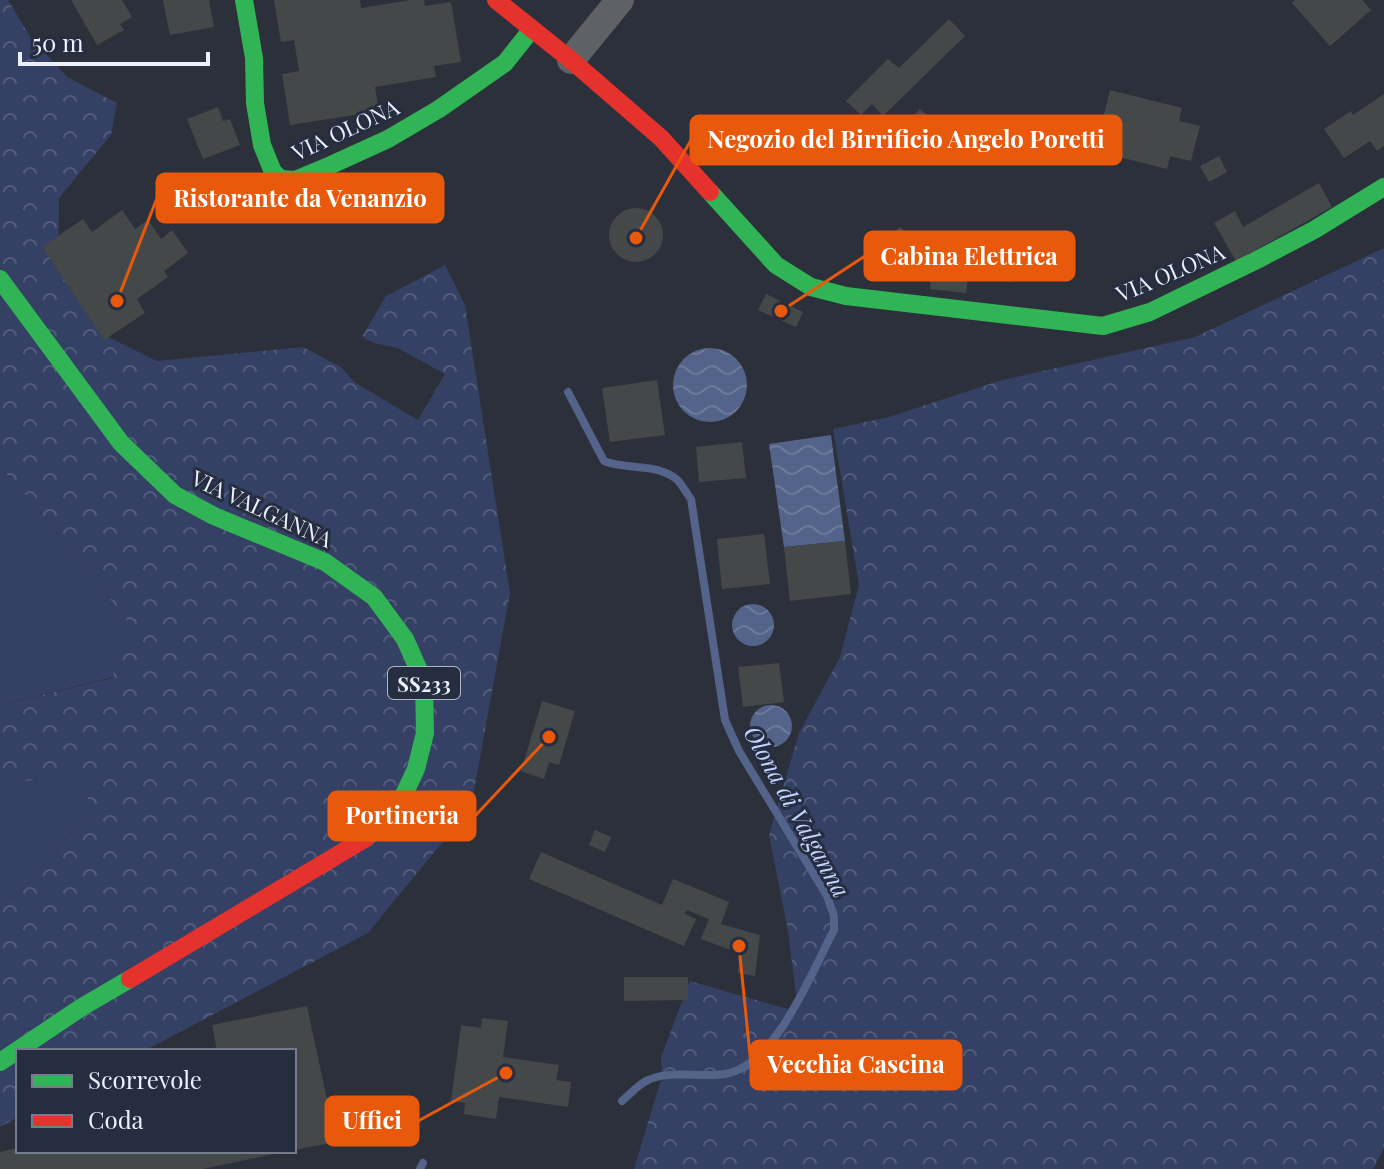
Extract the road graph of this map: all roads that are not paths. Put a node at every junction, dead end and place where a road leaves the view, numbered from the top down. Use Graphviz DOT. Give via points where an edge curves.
graph roads {
  1 [pos="244,0"];
  2 [pos="496,0"];
  3 [pos="620,0"];
  4 [pos="532,29"];
  5 [pos="571,60"];
  6 [pos="1384,187"];
  7 [pos="0,279"];
  8 [pos="19,1049"];
  1 -- 4 [label="street, VIA OLONA" via="262,145 281,179 295,180 331,165 439,109 505,63"];
  2 -- 4 [label="street, VIA OLONA"];
  3 -- 5 [label="street"];
  4 -- 5 [label="street, VIA OLONA"];
  5 -- 6 [label="street, VIA OLONA" via="661,138 776,265 811,287 846,296 1103,326 1150,312 1255,261"];
  7 -- 8 [label="street, VIA VALGANNA / SS233" via="121,443 175,495 325,562 374,597 405,639 424,682 425,733 416,769 400,803 361,843"];
}
